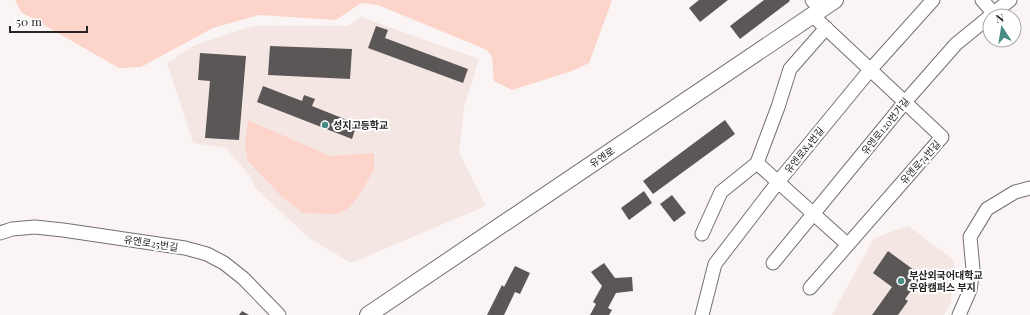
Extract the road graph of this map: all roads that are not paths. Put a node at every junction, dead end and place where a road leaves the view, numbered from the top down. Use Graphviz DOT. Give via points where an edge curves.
graph roads {
  1 [pos="835,0"];
  2 [pos="933,0"];
  3 [pos="982,0"];
  4 [pos="1010,0"];
  5 [pos="815,8"];
  6 [pos="989,8"];
  7 [pos="1001,8"];
  8 [pos="982,24"];
  9 [pos="826,28"];
  10 [pos="870,70"];
  11 [pos="904,102"];
  12 [pos="757,163"];
  13 [pos="778,182"];
  14 [pos="1030,188"];
  15 [pos="813,214"];
  16 [pos="0,233"];
  17 [pos="702,234"];
  18 [pos="847,244"];
  19 [pos="772,263"];
  20 [pos="810,288"];
  21 [pos="279,315"];
  22 [pos="368,315"];
  23 [pos="702,315"];
  24 [pos="959,315"];
  1 -- 5 [label="main road, 유엔로"];
  2 -- 10 [label="street, 유엔로84번길"];
  3 -- 6 [label="street"];
  4 -- 7 [label="street, 유엔로120번가길"];
  5 -- 9 [label="street, 유엔로74번길"];
  5 -- 22 [label="main road, 유엔로"];
  8 -- 11 [label="street, 유엔로120번가길" via="956,44"];
  9 -- 10 [label="street, 유엔로74번길"];
  9 -- 12 [label="street" via="790,69"];
  10 -- 11 [label="street, 유엔로74번길"];
  10 -- 13 [label="street, 유엔로84번길"];
  11 -- 15 [label="street, 유엔로120번가길"];
  11 -- 18 [label="street, 유엔로74번길" via="942,137"];
  12 -- 13 [label="street"];
  12 -- 17 [label="street" via="721,192"];
  13 -- 15 [label="street"];
  13 -- 23 [label="street, 유엔로84번길" via="715,264"];
  14 -- 24 [label="street" via="1015,192 987,208 970,237 973,269 970,290"];
  15 -- 18 [label="street"];
  15 -- 19 [label="street, 유엔로120번가길"];
  16 -- 21 [label="street, 유엔로25번길" via="12,228 35,227 184,248 208,254 243,278"];
  18 -- 20 [label="street, 유엔로74번길"];
}
